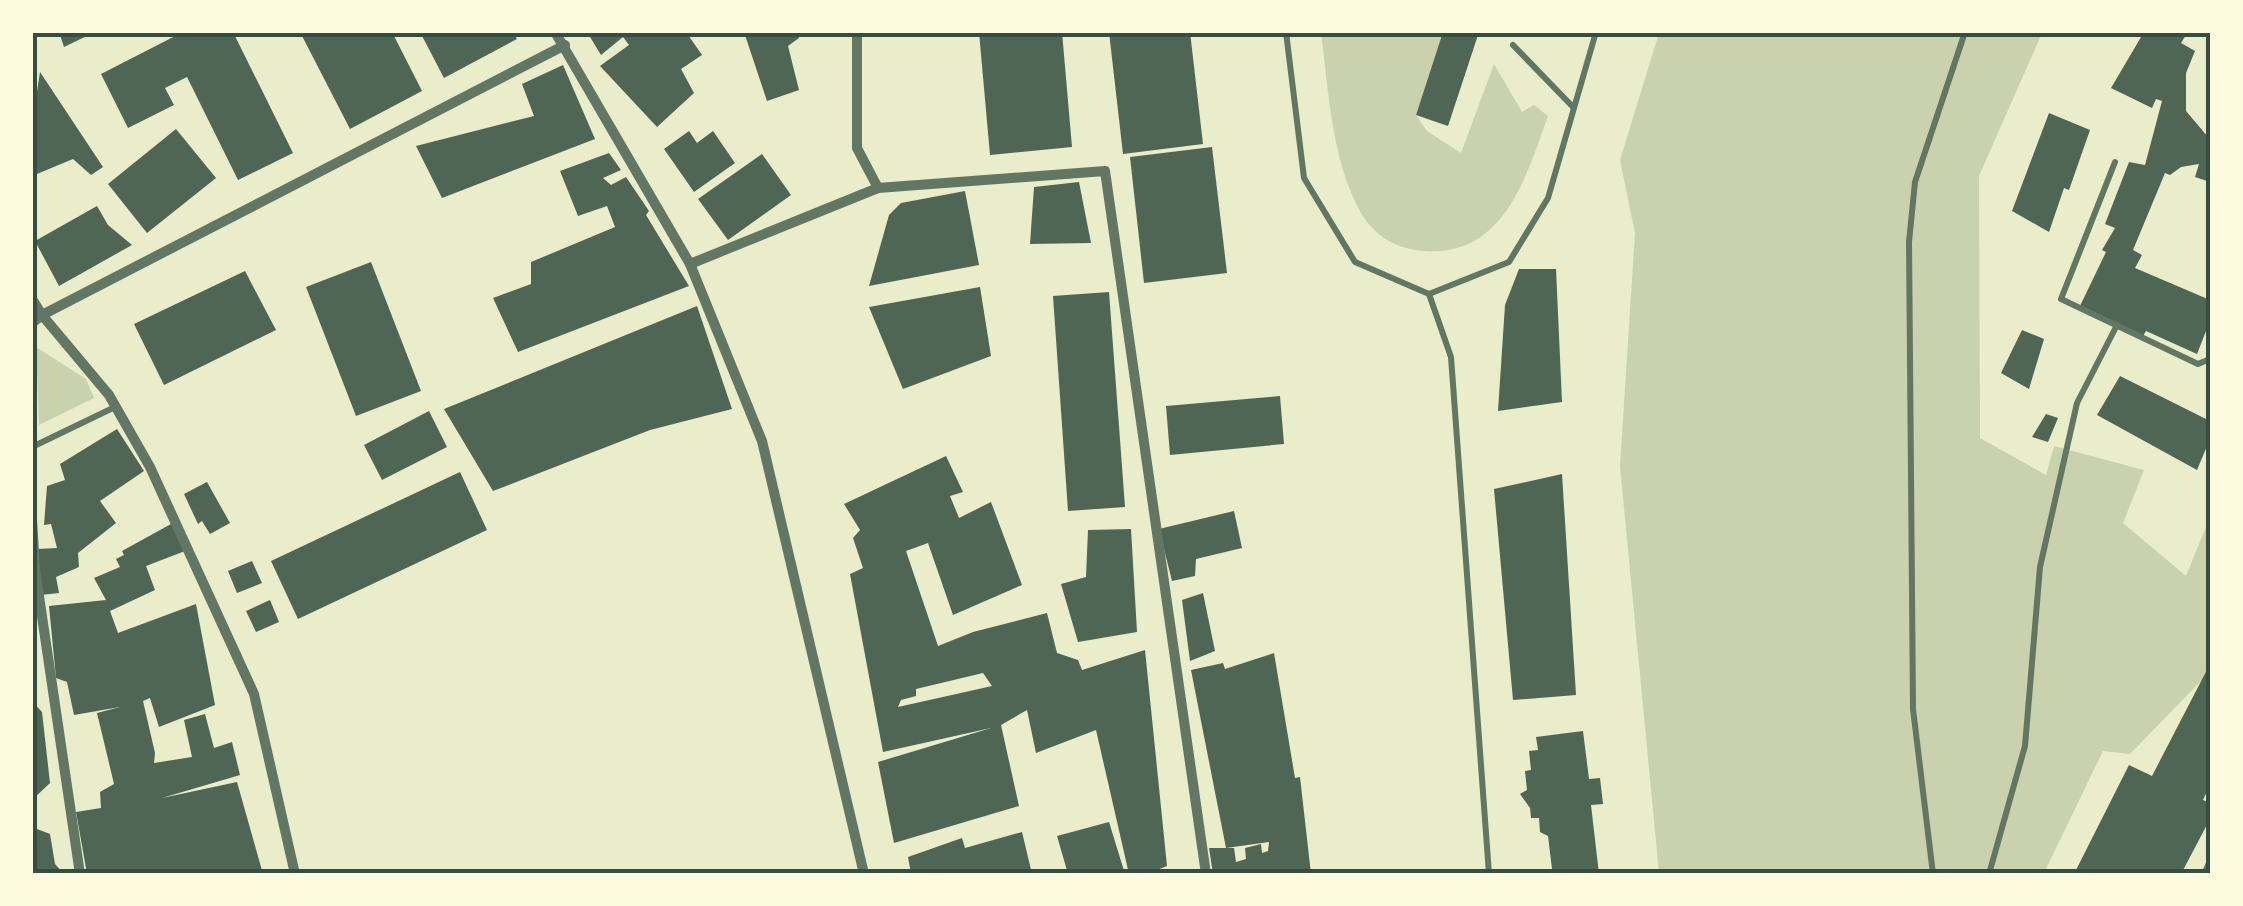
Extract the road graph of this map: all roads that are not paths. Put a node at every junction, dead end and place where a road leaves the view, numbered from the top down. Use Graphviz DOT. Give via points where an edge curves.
graph roads {
  1 [pos="554,32"];
  2 [pos="857,32"];
  3 [pos="1286,32"];
  4 [pos="1596,32"];
  5 [pos="1965,32"];
  6 [pos="564,45"];
  7 [pos="1513,45"];
  8 [pos="1574,108"];
  9 [pos="2116,162"];
  10 [pos="878,188"];
  11 [pos="690,264"];
  12 [pos="1429,294"];
  13 [pos="32,299"];
  14 [pos="37,318"];
  15 [pos="2117,326"];
  16 [pos="2210,359"];
  17 [pos="115,407"];
  18 [pos="32,447"];
  19 [pos="32,519"];
  20 [pos="34,555"];
  21 [pos="2210,860"];
  22 [pos="80,874"];
  23 [pos="295,874"];
  24 [pos="864,874"];
  25 [pos="1206,874"];
  26 [pos="1489,874"];
  27 [pos="1933,874"];
  28 [pos="1989,874"];
  29 [pos="2204,874"];
  1 -- 6 [label="street"];
  2 -- 10 [label="street" via="857,148"];
  3 -- 12 [label="lane" via="1304,178 1355,262"];
  4 -- 8 [label="lane"];
  5 -- 27 [label="lane" via="1915,182 1910,242 1913,709"];
  6 -- 11 [label="street"];
  6 -- 14 [label="street"];
  7 -- 8 [label="lane"];
  8 -- 12 [label="lane" via="1548,198 1509,262"];
  9 -- 15 [label="lane" via="2061,299"];
  10 -- 11 [label="street"];
  10 -- 25 [label="street" via="1105,172"];
  11 -- 24 [label="street" via="762,441"];
  12 -- 26 [label="lane" via="1451,357"];
  13 -- 14 [label="street"];
  14 -- 17 [label="street"];
  15 -- 16 [label="lane" via="2198,364"];
  15 -- 28 [label="lane" via="2077,403 2040,567 2025,746"];
  17 -- 18 [label="lane"];
  17 -- 23 [label="street" via="150,467 254,694"];
  19 -- 20 [label="street"];
  20 -- 22 [label="street"];
  21 -- 29 [label="lane"];
}
